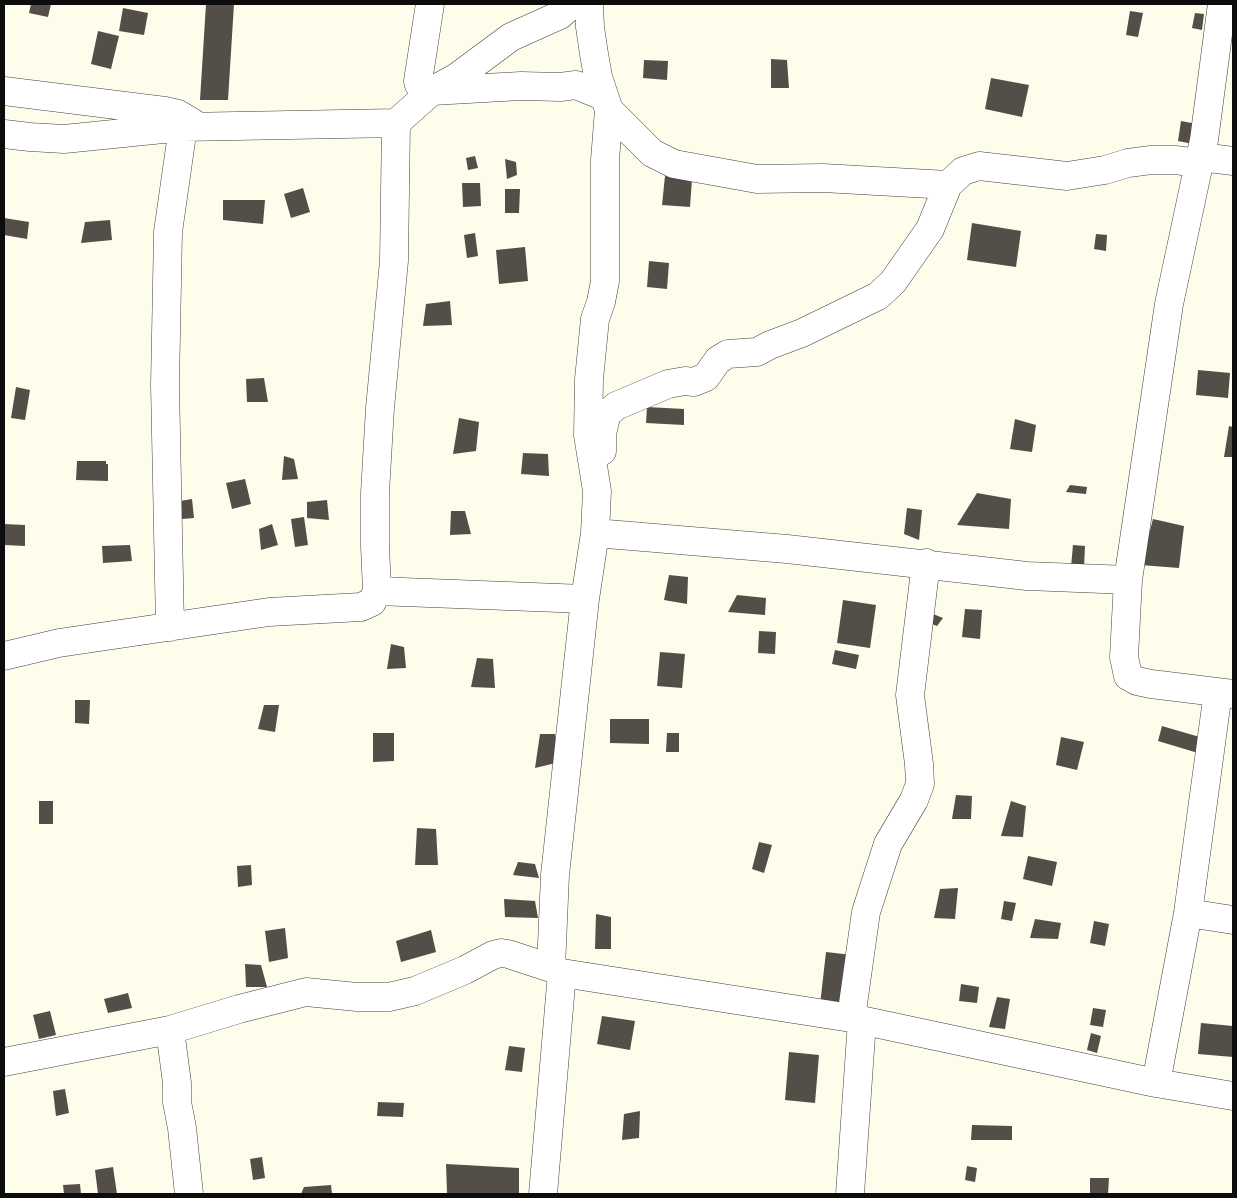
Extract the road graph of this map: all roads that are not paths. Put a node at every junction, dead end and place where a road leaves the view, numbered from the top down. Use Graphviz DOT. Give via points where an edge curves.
graph roads {
  1 [pos="430,4"];
  2 [pos="572,4"];
  3 [pos="590,4"];
  4 [pos="1222,4"];
  5 [pos="4,91"];
  6 [pos="432,92"];
  7 [pos="606,103"];
  8 [pos="396,123"];
  9 [pos="191,127"];
  10 [pos="4,134"];
  11 [pos="1201,160"];
  12 [pos="1233,162"];
  13 [pos="948,185"];
  14 [pos="598,491"];
  15 [pos="596,533"];
  16 [pos="926,564"];
  17 [pos="1128,580"];
  18 [pos="378,591"];
  19 [pos="584,599"];
  20 [pos="170,627"];
  21 [pos="4,656"];
  22 [pos="1226,693"];
  23 [pos="554,905"];
  24 [pos="1188,913"];
  25 [pos="1233,920"];
  26 [pos="508,954"];
  27 [pos="556,971"];
  28 [pos="856,1019"];
  29 [pos="170,1030"];
  30 [pos="4,1062"];
  31 [pos="1156,1083"];
  32 [pos="1233,1096"];
  33 [pos="189,1194"];
  34 [pos="543,1194"];
  35 [pos="850,1194"];
  1 -- 6 [label="street" via="418,81 421,88"];
  2 -- 6 [label="street" via="560,15 511,37"];
  3 -- 7 [label="street" via="594,54"];
  4 -- 11 [label="street"];
  5 -- 9 [label="street" via="165,111 178,114"];
  6 -- 7 [label="street" via="576,85"];
  6 -- 8 [label="street"];
  7 -- 13 [label="street" via="652,154 674,164 757,179 822,178"];
  7 -- 14 [label="street" via="605,281 595,319 589,379 588,435"];
  8 -- 9 [label="street"];
  8 -- 18 [label="street" via="394,261 375,493"];
  9 -- 10 [label="street" via="64,139"];
  9 -- 20 [label="street" via="168,232 165,385"];
  11 -- 12 [label="street"];
  11 -- 13 [label="street" via="1151,160 1067,176 979,166 963,171"];
  11 -- 17 [label="street" via="1170,304"];
  13 -- 14 [label="street" via="930,228 893,282 878,296 757,352 728,354 718,360 706,377 694,382 668,384 611,410 602,434"];
  14 -- 15 [label="street"];
  15 -- 16 [label="street"];
  15 -- 19 [label="street"];
  16 -- 17 [label="street" via="1027,576"];
  16 -- 28 [label="street" via="910,695 920,784 888,844 866,912"];
  17 -- 22 [label="street" via="1124,657 1128,676 1150,684"];
  18 -- 19 [label="street"];
  18 -- 20 [label="street" via="372,602 361,606 269,612"];
  19 -- 23 [label="street"];
  20 -- 21 [label="street" via="58,643"];
  22 -- 24 [label="street"];
  23 -- 26 [label="street" via="541,930 529,942"];
  23 -- 27 [label="street"];
  24 -- 25 [label="street"];
  24 -- 31 [label="street"];
  26 -- 27 [label="street"];
  26 -- 29 [label="street" via="493,956 415,991 388,997 306,992"];
  27 -- 28 [label="street"];
  27 -- 34 [label="street"];
  28 -- 31 [label="street"];
  28 -- 35 [label="street"];
  29 -- 30 [label="street"];
  29 -- 33 [label="street"];
  31 -- 32 [label="street"];
}
